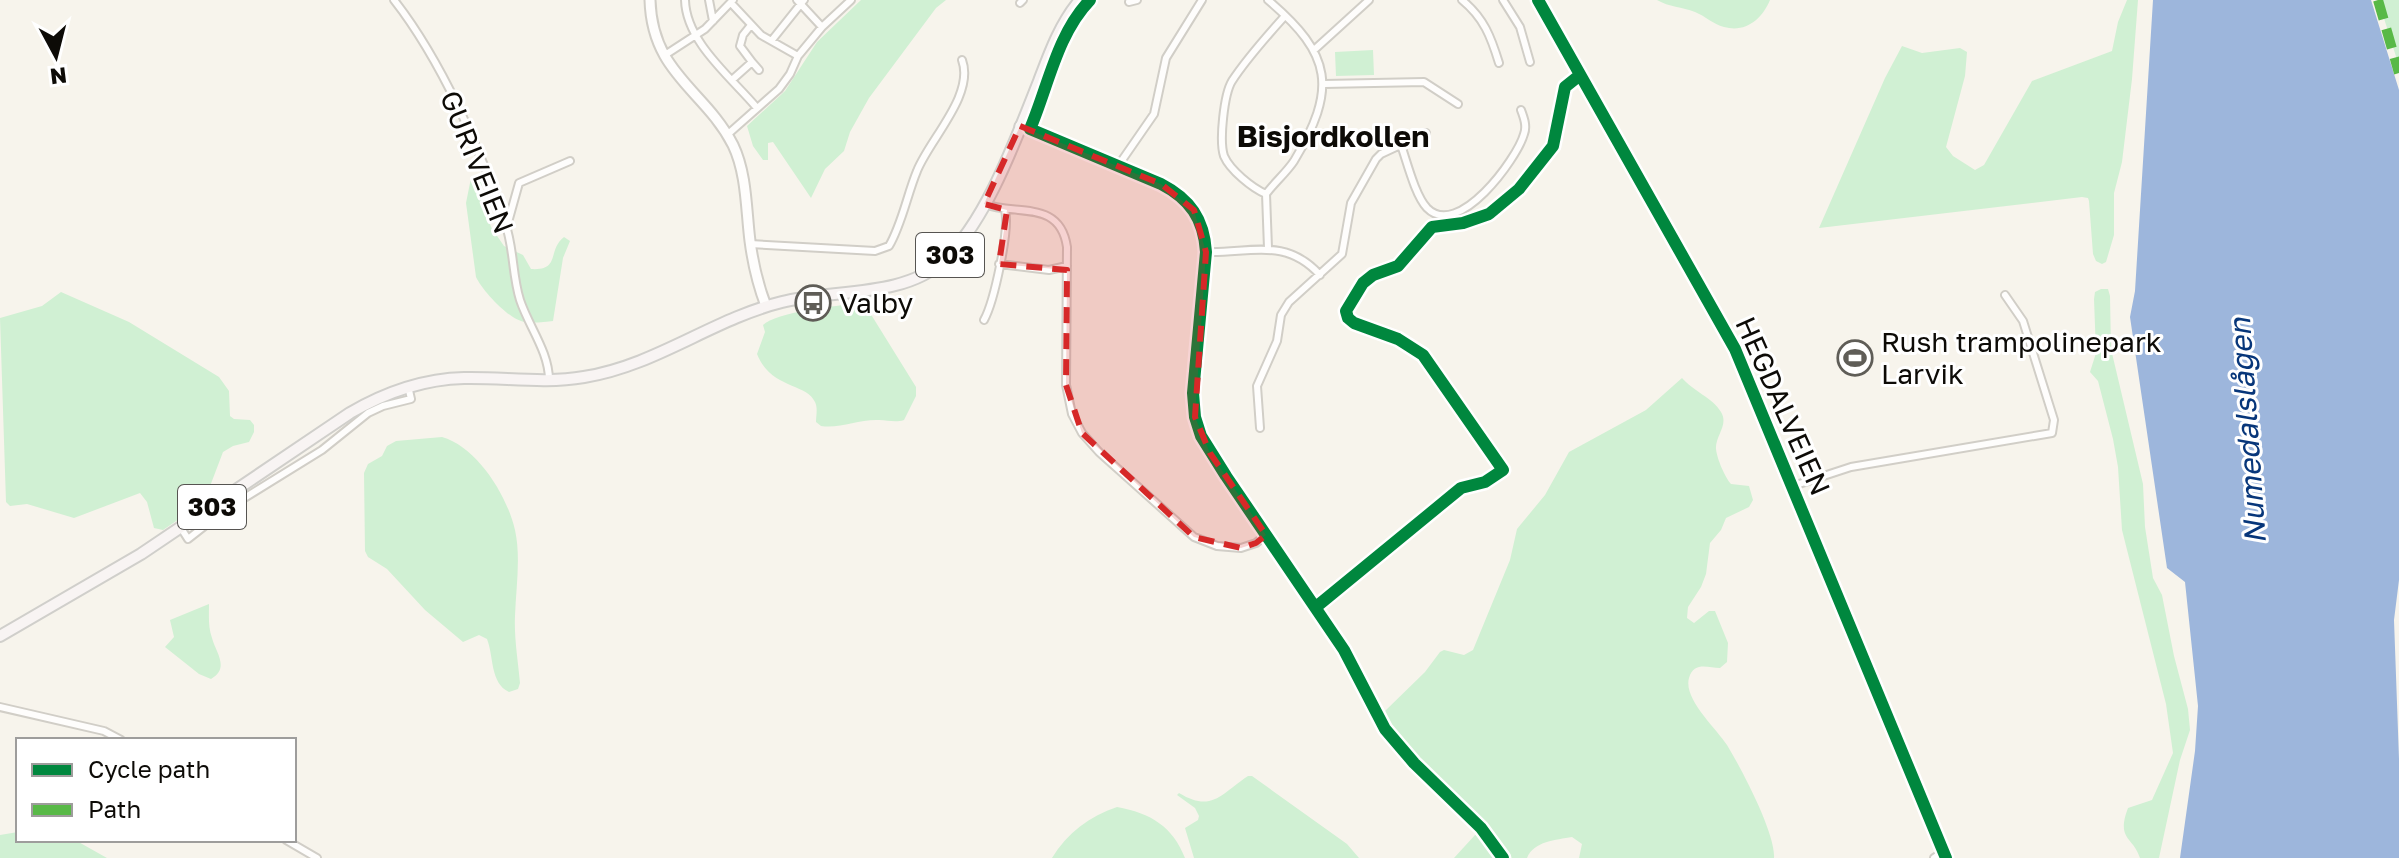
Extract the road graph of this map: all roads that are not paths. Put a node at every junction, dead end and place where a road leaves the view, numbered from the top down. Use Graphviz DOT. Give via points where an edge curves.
graph roads {
  1 [pos="394,0"];
  2 [pos="650,0"];
  3 [pos="685,0"];
  4 [pos="709,0"];
  5 [pos="851,0"];
  6 [pos="1080,0"];
  7 [pos="1202,0"];
  8 [pos="1268,0"];
  9 [pos="1369,0"];
  10 [pos="1462,0"];
  11 [pos="1503,0"];
  12 [pos="1538,0"];
  13 [pos="800,1"];
  14 [pos="732,2"];
  15 [pos="1284,17"];
  16 [pos="713,21"];
  17 [pos="751,25"];
  18 [pos="822,27"];
  19 [pos="695,36"];
  20 [pos="772,40"];
  21 [pos="1314,50"];
  22 [pos="664,55"];
  23 [pos="798,56"];
  24 [pos="962,60"];
  25 [pos="752,62"];
  26 [pos="1530,62"];
  27 [pos="1499,63"];
  28 [pos="759,70"];
  29 [pos="1580,75"];
  30 [pos="733,79"];
  31 [pos="1324,84"];
  32 [pos="1458,104"];
  33 [pos="757,108"];
  34 [pos="1521,110"];
  35 [pos="1020,126"];
  36 [pos="1426,133"];
  37 [pos="727,135"];
  38 [pos="1401,145"];
  39 [pos="570,161"];
  40 [pos="1118,166"];
  41 [pos="1266,194"];
  42 [pos="984,204"];
  43 [pos="1005,210"];
  44 [pos="507,226"];
  45 [pos="750,244"];
  46 [pos="1268,248"];
  47 [pos="1206,252"];
  48 [pos="999,264"];
  49 [pos="1067,266"];
  50 [pos="1320,275"];
  51 [pos="2005,295"];
  52 [pos="766,306"];
  53 [pos="984,320"];
  54 [pos="549,380"];
  55 [pos="1260,428"];
  56 [pos="1793,486"];
  57 [pos="1266,535"];
  58 [pos="1316,607"];
  59 [pos="0,636"];
  60 [pos="0,707"];
  61 [pos="117,738"];
  62 [pos="289,842"];
  63 [pos="1941,856"];
  64 [pos="317,858"];
  65 [pos="1503,858"];
  1 -- 44 [label="street, GURIVEIEN" via="417,30 449,91"];
  2 -- 22 [label="street"];
  3 -- 19 [label="street"];
  4 -- 16 [label="street"];
  5 -- 18 [label="street"];
  6 -- 35 [label="main road, 303" via="1060,29"];
  7 -- 40 [label="street" via="1166,58 1154,114"];
  8 -- 15 [label="street"];
  9 -- 21 [label="street"];
  10 -- 27 [label="street" via="1486,26"];
  11 -- 26 [label="street" via="1520,27"];
  12 -- 29 [label="street, HEGDALVEIEN"];
  13 -- 18 [label="street"];
  13 -- 20 [label="street"];
  14 -- 16 [label="street"];
  14 -- 17 [label="street"];
  15 -- 21 [label="street"];
  15 -- 41 [label="street" via="1232,81 1225,102 1225,158"];
  16 -- 19 [label="street"];
  17 -- 20 [label="street"];
  17 -- 25 [label="street" via="740,46"];
  18 -- 23 [label="street"];
  19 -- 22 [label="street"];
  19 -- 30 [label="street"];
  20 -- 23 [label="street"];
  21 -- 31 [label="street"];
  22 -- 37 [label="street"];
  23 -- 33 [label="street" via="779,89"];
  24 -- 45 [label="street" via="965,76 950,116 918,168 889,246 875,251"];
  25 -- 28 [label="street"];
  25 -- 30 [label="street"];
  29 -- 56 [label="street, HEGDALVEIEN" via="1729,338"];
  29 -- 58 [label="street" via="1565,87 1553,146 1519,189 1489,214 1432,227 1398,266 1363,283 1346,311 1350,321 1423,355 1503,470 1461,488"];
  30 -- 33 [label="street"];
  31 -- 32 [label="street" via="1424,82"];
  31 -- 41 [label="street" via="1322,101 1293,162"];
  33 -- 37 [label="street"];
  34 -- 38 [label="street" via="1523,139 1491,187 1453,212 1435,213 1425,205"];
  35 -- 40 [label="street"];
  35 -- 42 [label="main road, 303"];
  36 -- 38 [label="street"];
  37 -- 45 [label="street" via="741,166"];
  38 -- 50 [label="street" via="1381,154 1371,167 1351,203 1342,254"];
  39 -- 44 [label="street" via="519,183"];
  40 -- 47 [label="street" via="1185,199 1200,222"];
  41 -- 46 [label="street"];
  42 -- 43 [label="street"];
  42 -- 52 [label="main road, 303" via="950,255 917,279"];
  43 -- 48 [label="street" via="1008,225"];
  43 -- 49 [label="street" via="1041,213 1058,224 1066,239"];
  44 -- 54 [label="street, GURIVEIEN" via="517,291"];
  45 -- 52 [label="street"];
  46 -- 47 [label="street"];
  46 -- 50 [label="street" via="1306,263"];
  47 -- 57 [label="street" via="1195,417 1210,453"];
  48 -- 49 [label="street" via="1049,270"];
  48 -- 53 [label="street"];
  49 -- 57 [label="street" via="1066,385 1082,433 1194,537 1241,548"];
  50 -- 55 [label="street" via="1281,315 1277,341 1257,386"];
  51 -- 56 [label="street, HEGDALVEIEN" via="2023,321 2054,420 2052,433 1851,467"];
  52 -- 54 [label="main road, 303" via="625,367"];
  54 -- 59 [label="main road, 303" via="428,381 384,394 141,554"];
  56 -- 63 [label="street, HEGDALVEIEN"];
  57 -- 58 [label="street"];
  58 -- 65 [label="street" via="1385,729"];
  60 -- 61 [label="street"];
  62 -- 64 [label="street"];
}
